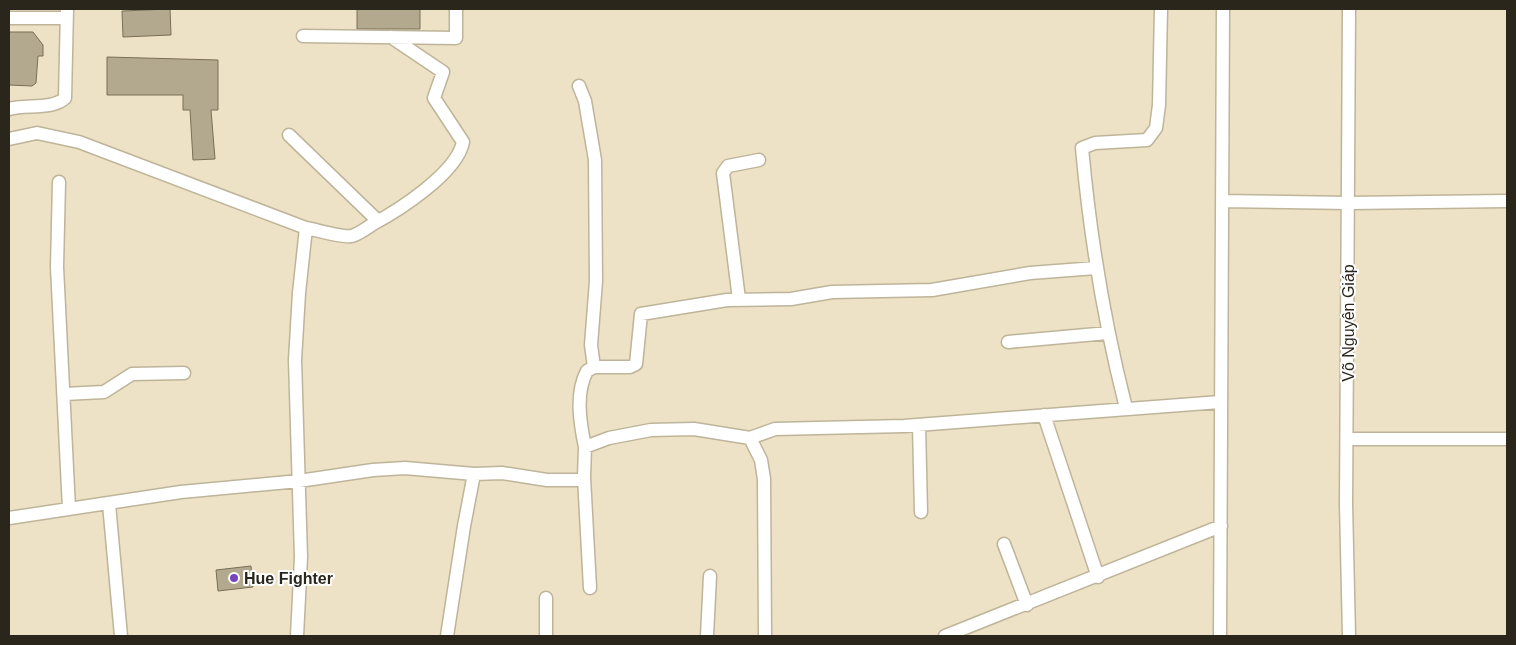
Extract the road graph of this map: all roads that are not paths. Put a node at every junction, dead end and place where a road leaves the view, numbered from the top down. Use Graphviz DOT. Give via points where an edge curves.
graph roads {
  1 [pos="456,9"];
  2 [pos="1161,9"];
  3 [pos="1224,9"];
  4 [pos="1349,9"];
  5 [pos="66,13"];
  6 [pos="9,18"];
  7 [pos="303,36"];
  8 [pos="391,37"];
  9 [pos="579,86"];
  10 [pos="9,109"];
  11 [pos="289,135"];
  12 [pos="9,140"];
  13 [pos="759,160"];
  14 [pos="60,182"];
  15 [pos="1222,201"];
  16 [pos="1507,201"];
  17 [pos="1349,203"];
  18 [pos="378,222"];
  19 [pos="306,228"];
  20 [pos="1096,268"];
  21 [pos="739,299"];
  22 [pos="1108,333"];
  23 [pos="1008,342"];
  24 [pos="594,367"];
  25 [pos="184,373"];
  26 [pos="64,394"];
  27 [pos="1220,402"];
  28 [pos="1126,408"];
  29 [pos="1044,416"];
  30 [pos="919,425"];
  31 [pos="750,438"];
  32 [pos="1347,439"];
  33 [pos="1507,439"];
  34 [pos="586,447"];
  35 [pos="474,474"];
  36 [pos="584,477"];
  37 [pos="298,481"];
  38 [pos="109,504"];
  39 [pos="69,509"];
  40 [pos="921,512"];
  41 [pos="9,518"];
  42 [pos="1221,526"];
  43 [pos="1004,544"];
  44 [pos="710,576"];
  45 [pos="1098,577"];
  46 [pos="590,588"];
  47 [pos="546,598"];
  48 [pos="1027,606"];
  49 [pos="121,636"];
  50 [pos="297,636"];
  51 [pos="447,636"];
  52 [pos="546,636"];
  53 [pos="707,636"];
  54 [pos="765,636"];
  55 [pos="945,636"];
  56 [pos="1220,636"];
  57 [pos="1349,636"];
  1 -- 8 [label="street" via="456,38"];
  2 -- 20 [label="street" via="1156,128 1146,140 1095,142 1082,148"];
  3 -- 15 [label="street"];
  4 -- 17 [label="street, Võ Nguyên Giáp"];
  5 -- 6 [label="street"];
  5 -- 10 [label="street" via="65,98 57,104 21,105"];
  7 -- 8 [label="street"];
  8 -- 18 [label="street" via="443,72 434,98 463,142 449,165 430,186 407,205"];
  9 -- 24 [label="street" via="585,100 595,160 596,280 590,345"];
  11 -- 18 [label="street"];
  12 -- 19 [label="street" via="37,133 79,142"];
  13 -- 21 [label="street" via="728,166 723,173"];
  14 -- 26 [label="street" via="58,267"];
  15 -- 17 [label="street"];
  15 -- 27 [label="street"];
  16 -- 17 [label="street"];
  17 -- 32 [label="street, Võ Nguyên Giáp"];
  18 -- 19 [label="street" via="352,236"];
  19 -- 37 [label="street" via="298,293 295,360"];
  20 -- 21 [label="street" via="1030,273 932,290 832,292 791,299"];
  20 -- 22 [label="street"];
  21 -- 24 [label="street" via="641,314 636,364 630,367"];
  22 -- 23 [label="street"];
  22 -- 28 [label="street"];
  24 -- 34 [label="street" via="587,371 581,388 580,419"];
  25 -- 26 [label="street" via="132,374 104,392"];
  26 -- 39 [label="street"];
  27 -- 28 [label="street"];
  27 -- 42 [label="street"];
  28 -- 29 [label="street"];
  29 -- 30 [label="street"];
  29 -- 45 [label="street"];
  30 -- 31 [label="street" via="775,429"];
  30 -- 40 [label="street"];
  31 -- 34 [label="street" via="694,429 651,430 609,438"];
  31 -- 54 [label="street" via="761,460 764,479"];
  32 -- 33 [label="street"];
  32 -- 57 [label="street, Võ Nguyên Giáp"];
  34 -- 36 [label="street"];
  35 -- 36 [label="street" via="502,473 547,480"];
  35 -- 37 [label="street" via="405,468"];
  35 -- 51 [label="street"];
  36 -- 46 [label="street"];
  37 -- 38 [label="street" via="181,492"];
  37 -- 50 [label="street" via="301,557"];
  38 -- 39 [label="street"];
  38 -- 49 [label="street"];
  39 -- 41 [label="street"];
  42 -- 45 [label="street"];
  42 -- 56 [label="street"];
  43 -- 48 [label="street"];
  44 -- 53 [label="street"];
  45 -- 48 [label="street"];
  47 -- 52 [label="street"];
  48 -- 55 [label="street"];
}
